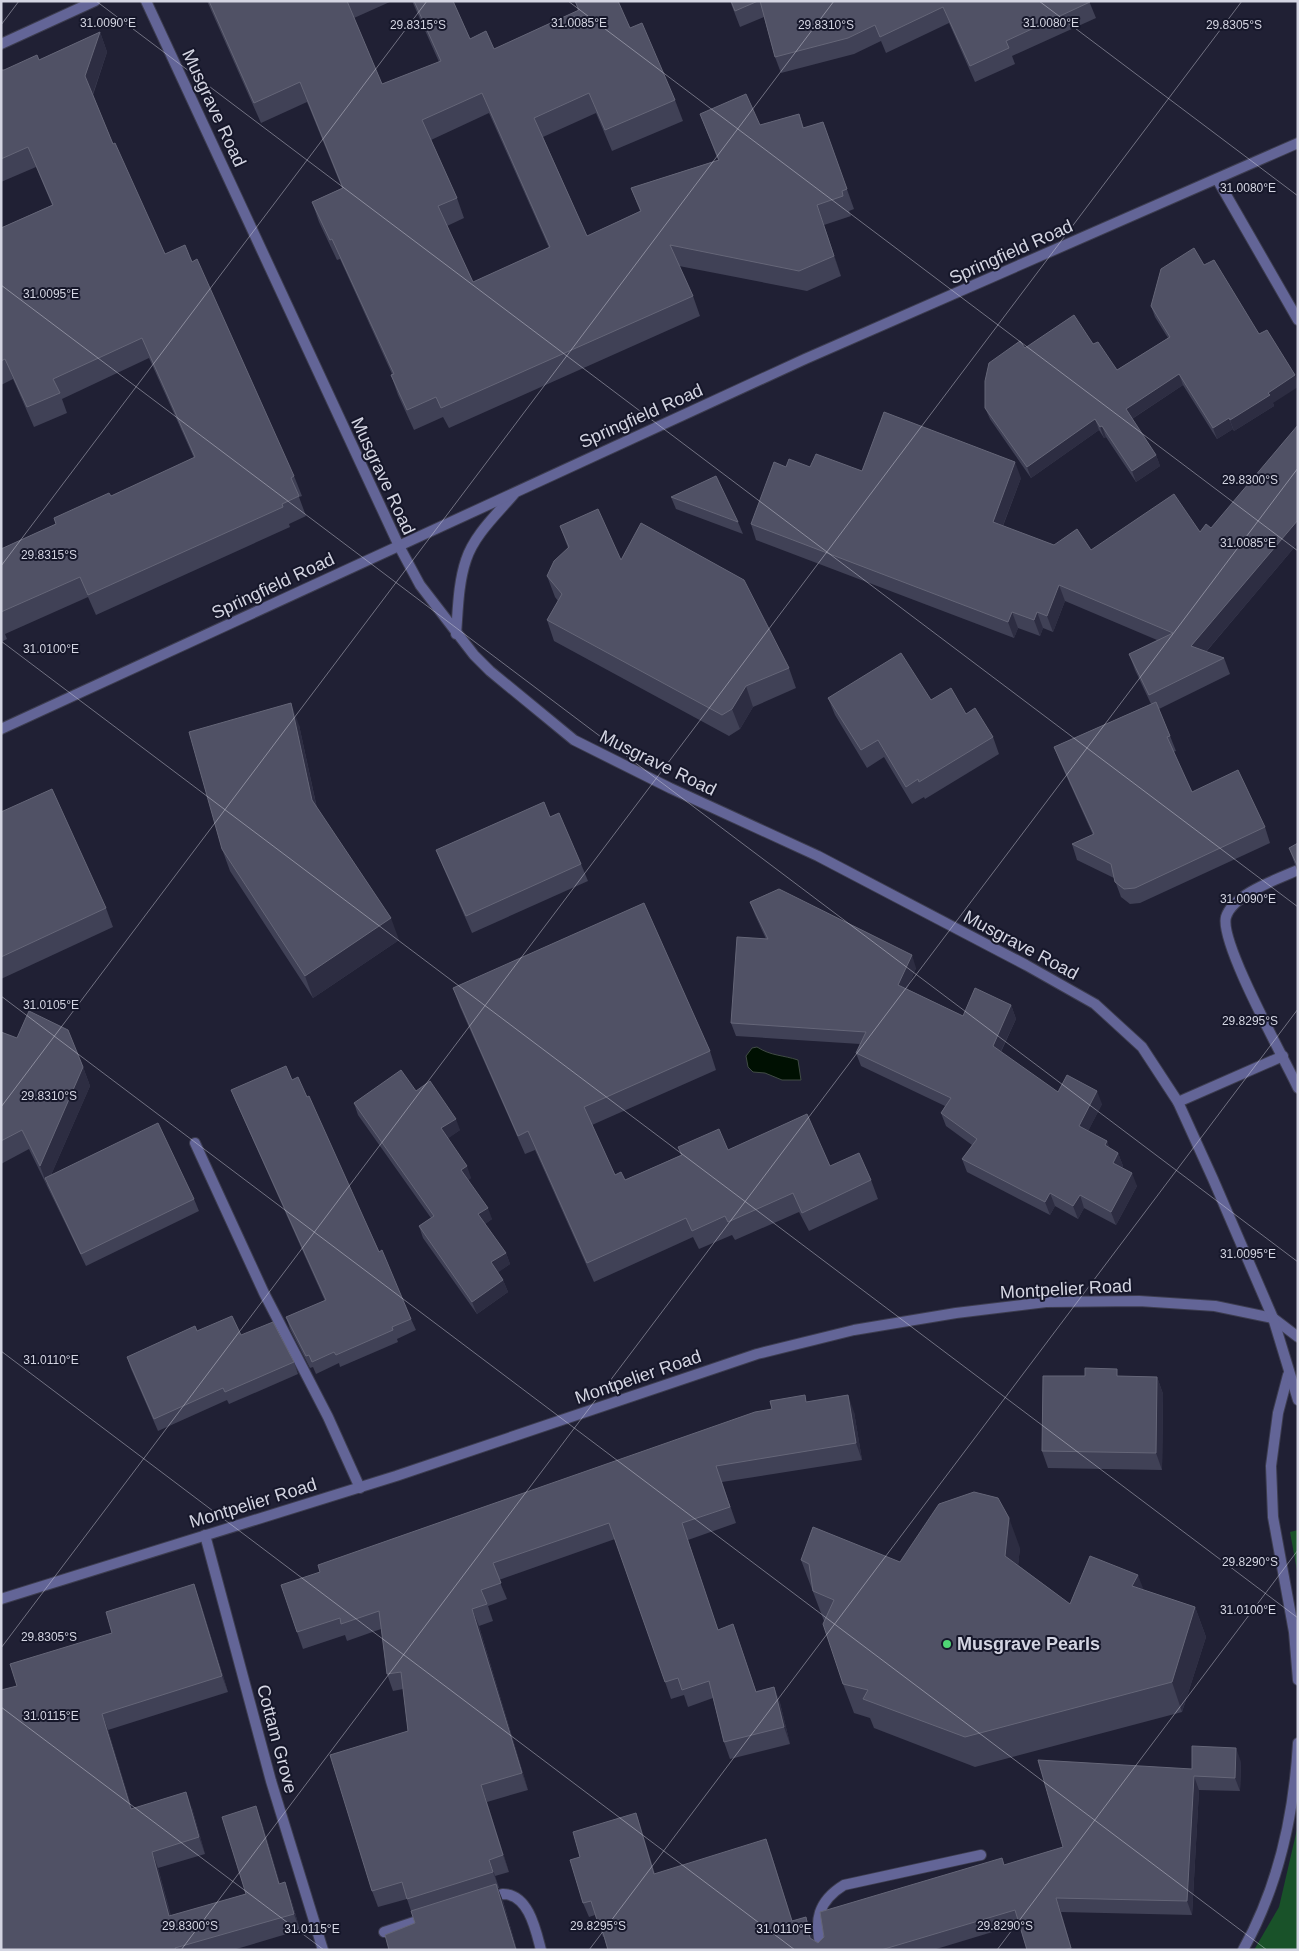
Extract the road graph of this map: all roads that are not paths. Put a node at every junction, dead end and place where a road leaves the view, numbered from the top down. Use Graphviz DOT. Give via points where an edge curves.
graph roads {
  1 [pos="95,1"];
  2 [pos="146,1"];
  3 [pos="1,44"];
  4 [pos="1298,143"];
  5 [pos="1217,179"];
  6 [pos="1298,320"];
  7 [pos="516,491"];
  8 [pos="398,546"];
  9 [pos="456,634"];
  10 [pos="1,729"];
  11 [pos="1298,870"];
  12 [pos="1283,1056"];
  13 [pos="1298,1088"];
  14 [pos="1178,1102"];
  15 [pos="195,1143"];
  16 [pos="1273,1318"];
  17 [pos="1298,1337"];
  18 [pos="1288,1374"];
  19 [pos="1298,1400"];
  20 [pos="360,1488"];
  21 [pos="205,1535"];
  22 [pos="1,1599"];
  23 [pos="1298,1680"];
  24 [pos="1298,1744"];
  25 [pos="981,1855"];
  26 [pos="476,1903"];
  27 [pos="439,1914"];
  28 [pos="384,1932"];
  29 [pos="323,1950"];
  30 [pos="541,1950"];
  31 [pos="822,1950"];
  32 [pos="1243,1950"];
  1 -- 3 [label="street"];
  2 -- 8 [label="street, Musgrave Road"];
  4 -- 5 [label="street, Springfield Road"];
  5 -- 6 [label="street"];
  5 -- 7 [label="street, Springfield Road" via="805,359"];
  7 -- 8 [label="street, Springfield Road"];
  7 -- 9 [label="street" via="478,537 466,559 458,596"];
  8 -- 9 [label="street, Musgrave Road" via="420,585"];
  8 -- 10 [label="street, Springfield Road"];
  9 -- 14 [label="street, Musgrave Road" via="490,671 574,740 818,856 1095,1004 1142,1046"];
  11 -- 12 [label="street" via="1239,898 1226,917 1227,938 1238,966"];
  12 -- 13 [label="street"];
  12 -- 14 [label="street"];
  14 -- 16 [label="street, Musgrave Road"];
  15 -- 20 [label="street"];
  16 -- 17 [label="street, Montpelier Road"];
  16 -- 18 [label="street, Musgrave Road"];
  16 -- 20 [label="street, Montpelier Road" via="1215,1306 1139,1301 1046,1302 854,1330 758,1354"];
  18 -- 19 [label="street, Musgrave Road"];
  18 -- 23 [label="street" via="1278,1413 1272,1475 1273,1517 1294,1632"];
  20 -- 21 [label="street, Montpelier Road"];
  21 -- 22 [label="street, Montpelier Road"];
  21 -- 29 [label="street, Cottam Grove" via="271,1781"];
  24 -- 32 [label="street" via="1288,1822 1273,1882"];
  25 -- 31 [label="street" via="844,1885 831,1893 820,1909 816,1932"];
  26 -- 30 [label="street" via="503,1894 525,1905"];
  27 -- 28 [label="street"];
}
